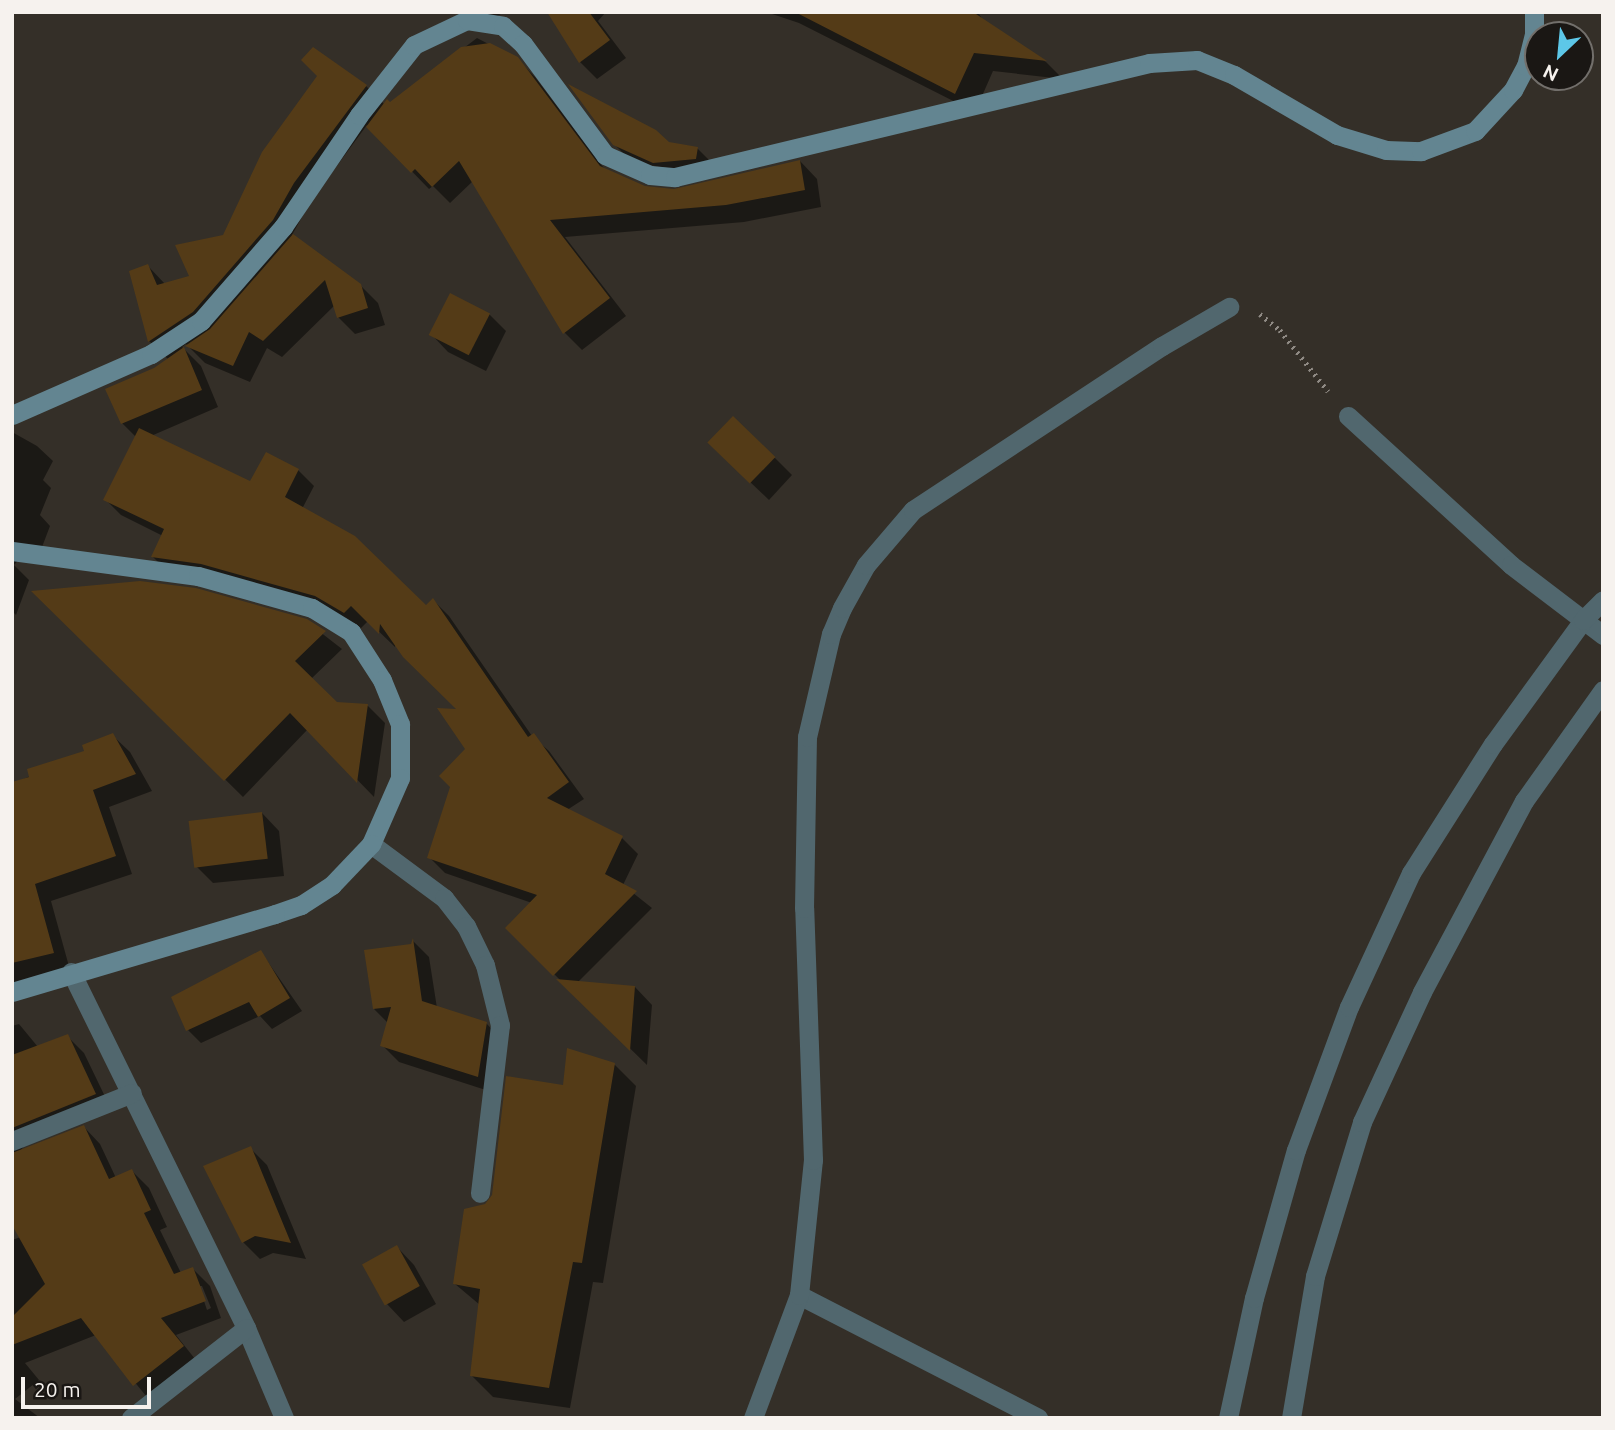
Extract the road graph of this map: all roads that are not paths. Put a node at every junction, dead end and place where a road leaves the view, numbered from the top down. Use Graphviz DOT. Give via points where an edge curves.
graph roads {
  1 [pos="1534,12"];
  2 [pos="1228,307"];
  3 [pos="12,415"];
  4 [pos="1348,416"];
  5 [pos="12,551"];
  6 [pos="1603,600"];
  7 [pos="1583,620"];
  8 [pos="1603,635"];
  9 [pos="1603,690"];
  10 [pos="370,844"];
  11 [pos="71,972"];
  12 [pos="12,992"];
  13 [pos="132,1093"];
  14 [pos="12,1142"];
  15 [pos="480,1193"];
  16 [pos="799,1294"];
  17 [pos="246,1328"];
  18 [pos="131,1418"];
  19 [pos="284,1418"];
  20 [pos="753,1418"];
  21 [pos="1038,1418"];
  22 [pos="1228,1418"];
  23 [pos="1291,1418"];
  1 -- 3 [label="main road" via="1526,66 1506,99 1475,131 1421,151 1386,150 1337,135 1234,75 1197,60 1149,63 676,177 650,175 606,155 523,44 503,26 467,20 414,46 359,115 283,227 201,321 151,354"];
  2 -- 16 [label="street" via="913,510 866,565 842,608 831,634 807,737 804,908 813,1160"];
  4 -- 7 [label="street" via="1511,565"];
  5 -- 10 [label="main road" via="127,565 252,588 312,608 351,632 382,680 400,724 400,778"];
  6 -- 7 [label="street"];
  7 -- 8 [label="street"];
  7 -- 22 [label="street" via="1493,744 1411,873 1349,1007 1292,1164 1254,1298"];
  9 -- 23 [label="street" via="1524,801 1422,992 1362,1122 1315,1276"];
  10 -- 11 [label="main road" via="332,885 301,905"];
  10 -- 15 [label="street" via="444,898 466,926 485,965 500,1025"];
  11 -- 12 [label="main road"];
  11 -- 13 [label="street"];
  13 -- 14 [label="street"];
  13 -- 17 [label="street"];
  16 -- 20 [label="street"];
  16 -- 21 [label="street"];
  17 -- 18 [label="street"];
  17 -- 19 [label="street"];
}
